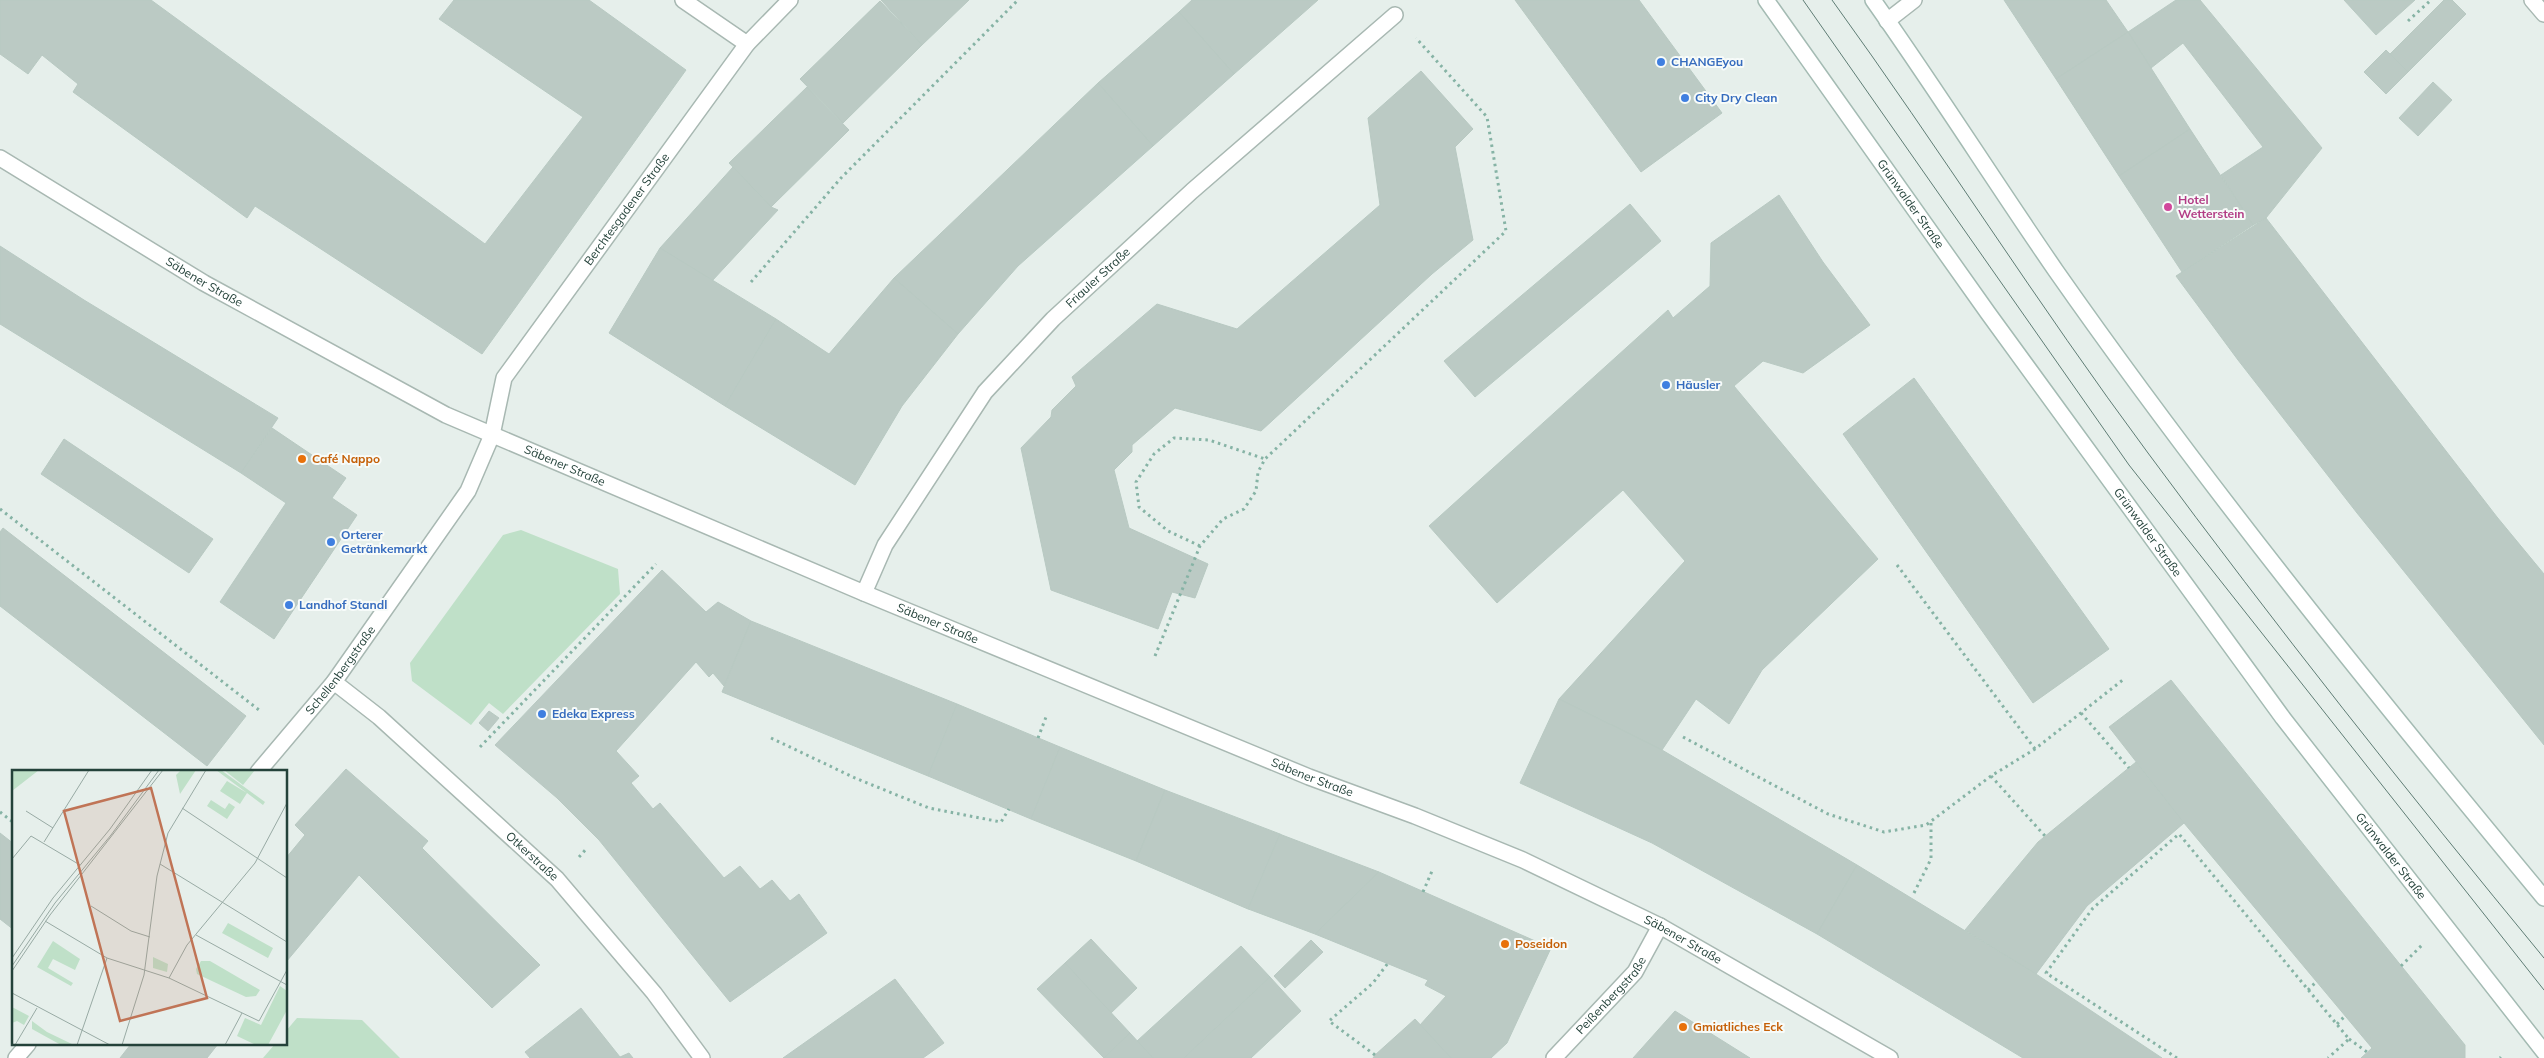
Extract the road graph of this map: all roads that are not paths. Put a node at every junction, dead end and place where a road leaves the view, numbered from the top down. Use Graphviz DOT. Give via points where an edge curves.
graph roads {
  1 [pos="683,0"];
  2 [pos="790,0"];
  3 [pos="1766,0"];
  4 [pos="1873,0"];
  5 [pos="1914,0"];
  6 [pos="2532,0"];
  7 [pos="1395,14"];
  8 [pos="2544,14"];
  9 [pos="1887,21"];
  10 [pos="747,44"];
  11 [pos="0,158"];
  12 [pos="492,435"];
  13 [pos="864,593"];
  14 [pos="334,682"];
  15 [pos="260,770"];
  16 [pos="2544,898"];
  17 [pos="1660,926"];
  18 [pos="26,1046"];
  19 [pos="2544,1052"];
  20 [pos="16,1058"];
  21 [pos="702,1058"];
  22 [pos="1554,1058"];
  23 [pos="1890,1058"];
  1 -- 10 [label="street"];
  2 -- 10 [label="street, Berchtesgadener Straße"];
  3 -- 19 [label="street, Grünwalder Straße" via="1994,321 2283,718"];
  4 -- 9 [label="street"];
  5 -- 9 [label="street"];
  6 -- 8 [label="street"];
  7 -- 13 [label="street, Friauler Straße" via="1192,191 1053,319 985,392 885,545"];
  9 -- 16 [label="street" via="2057,272 2199,465 2347,658"];
  10 -- 12 [label="street, Berchtesgadener Straße" via="504,378"];
  11 -- 12 [label="street, Säbener Straße" via="204,283 446,415"];
  12 -- 13 [label="street, Säbener Straße"];
  12 -- 14 [label="street, Schellenbergstraße" via="468,491"];
  13 -- 17 [label="street, Säbener Straße" via="1309,777 1524,860"];
  14 -- 15 [label="street, Schellenbergstraße"];
  14 -- 21 [label="street, Otkerstraße" via="379,717 557,879 654,993"];
  17 -- 22 [label="street, Peißenbergstraße" via="1634,972"];
  17 -- 23 [label="street, Säbener Straße"];
  18 -- 20 [label="street"];
}
